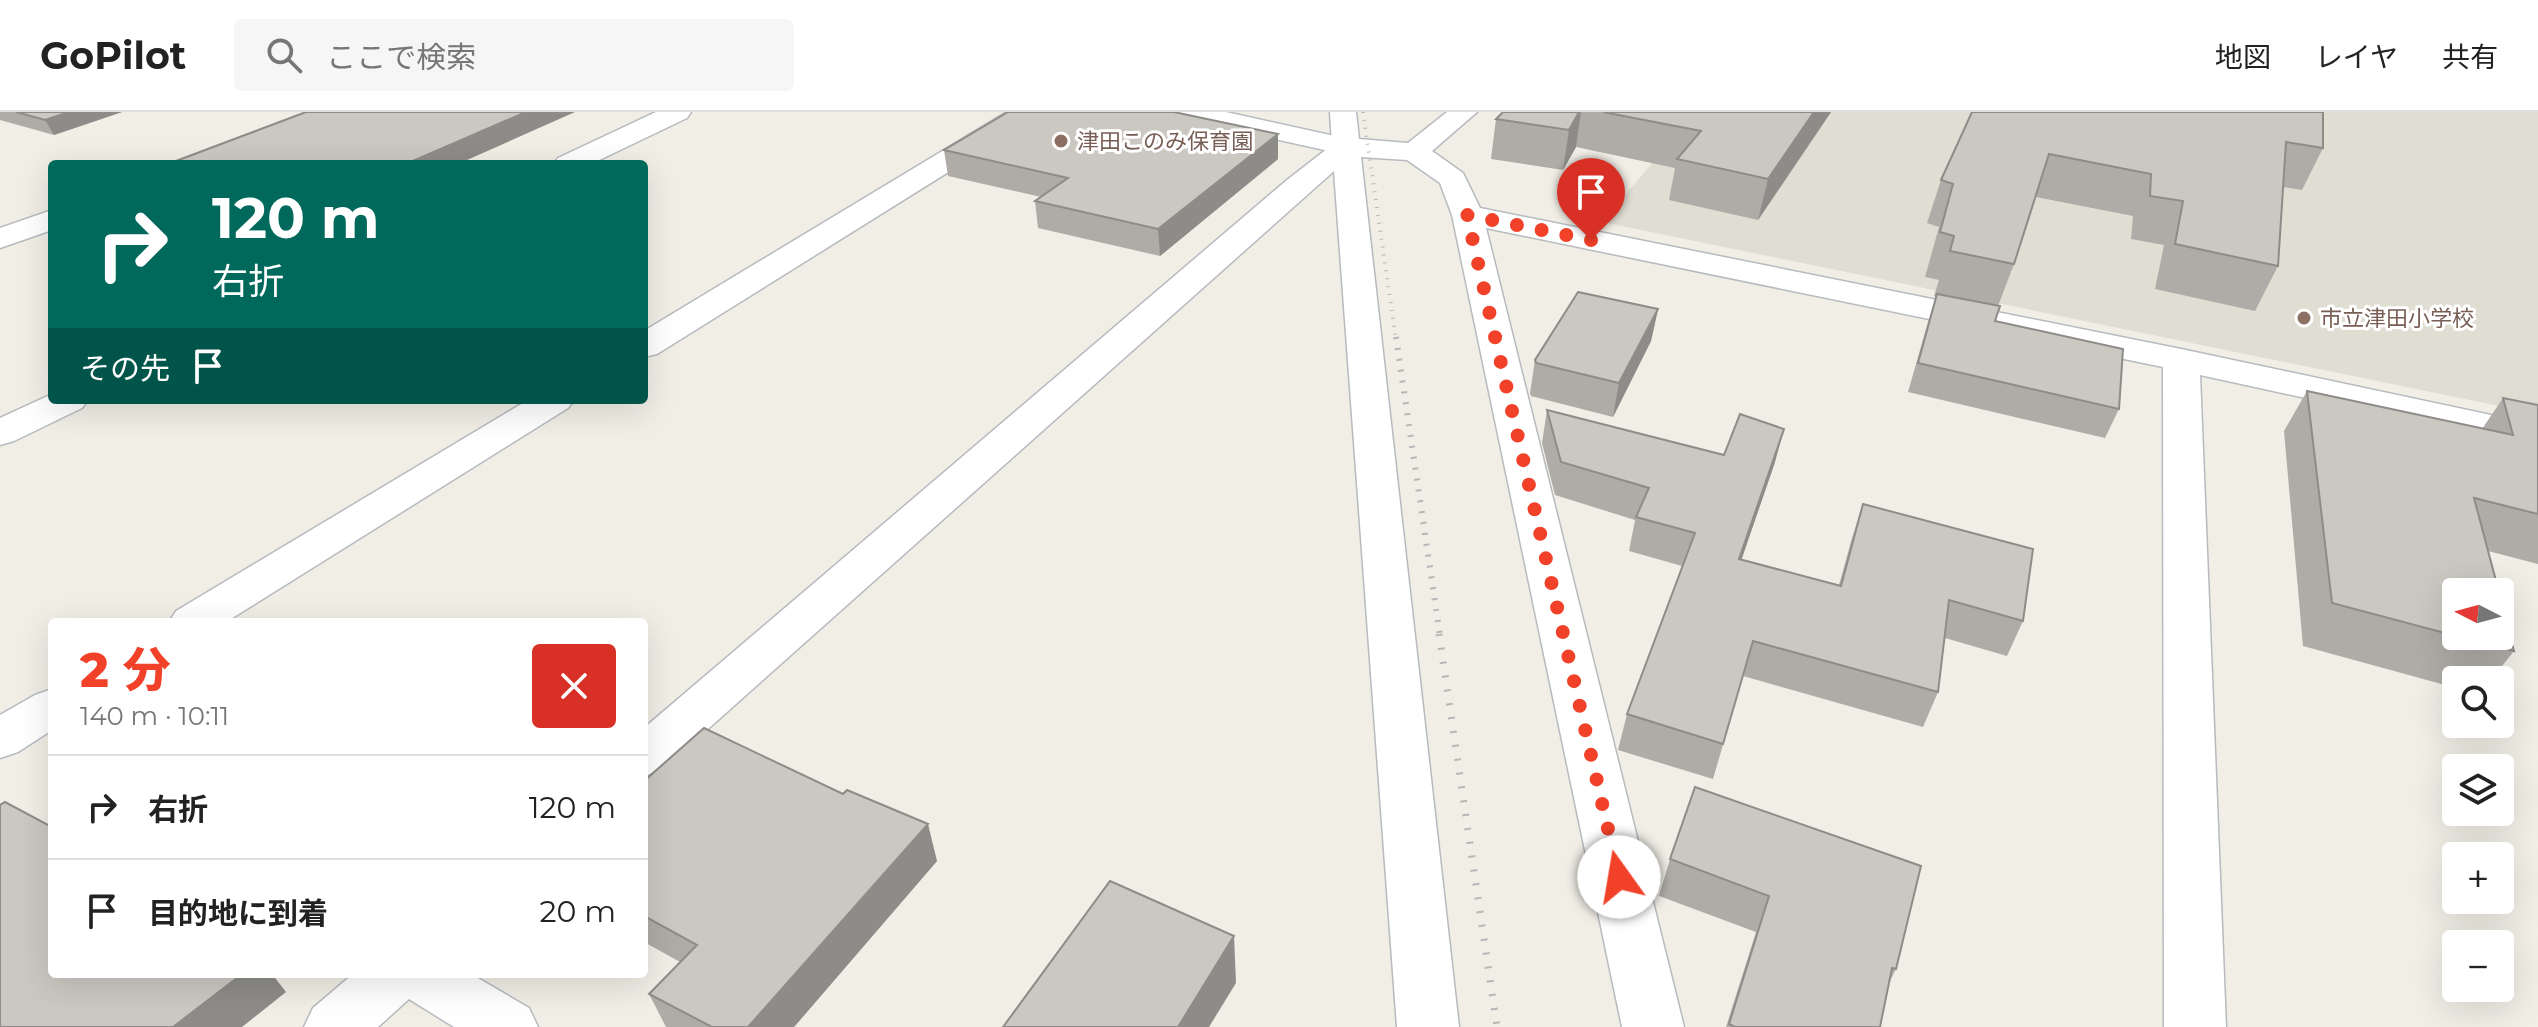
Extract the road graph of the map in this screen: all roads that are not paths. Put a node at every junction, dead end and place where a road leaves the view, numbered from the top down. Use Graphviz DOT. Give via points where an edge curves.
graph roads {
  1 [pos="678,112"];
  2 [pos="1026,112"];
  3 [pos="1189,112"];
  4 [pos="1464,112"];
  5 [pos="1345,129"];
  6 [pos="1414,152"];
  7 [pos="576,160"];
  8 [pos="1467,215"];
  9 [pos="48,221"];
  10 [pos="0,239"];
  11 [pos="648,344"];
  12 [pos="2181,360"];
  13 [pos="61,404"];
  14 [pos="548,404"];
  15 [pos="0,433"];
  16 [pos="2538,437"];
  17 [pos="199,618"];
  18 [pos="648,754"];
  19 [pos="390,978"];
  20 [pos="426,978"];
  21 [pos="335,1027"];
  22 [pos="507,1027"];
  23 [pos="1428,1027"];
  24 [pos="1653,1027"];
  25 [pos="2195,1027"];
  1 -- 7 [label="street"];
  2 -- 11 [label="street"];
  3 -- 5 [label="street"];
  4 -- 6 [label="street"];
  5 -- 6 [label="street"];
  5 -- 18 [label="street" via="1297,186"];
  5 -- 23 [label="street"];
  6 -- 8 [label="street" via="1453,179"];
  8 -- 12 [label="street"];
  8 -- 24 [label="street"];
  9 -- 10 [label="street"];
  12 -- 16 [label="street"];
  12 -- 25 [label="street"];
  13 -- 15 [label="street"];
  14 -- 17 [label="street"];
  19 -- 21 [label="street"];
  20 -- 22 [label="street"];
}
